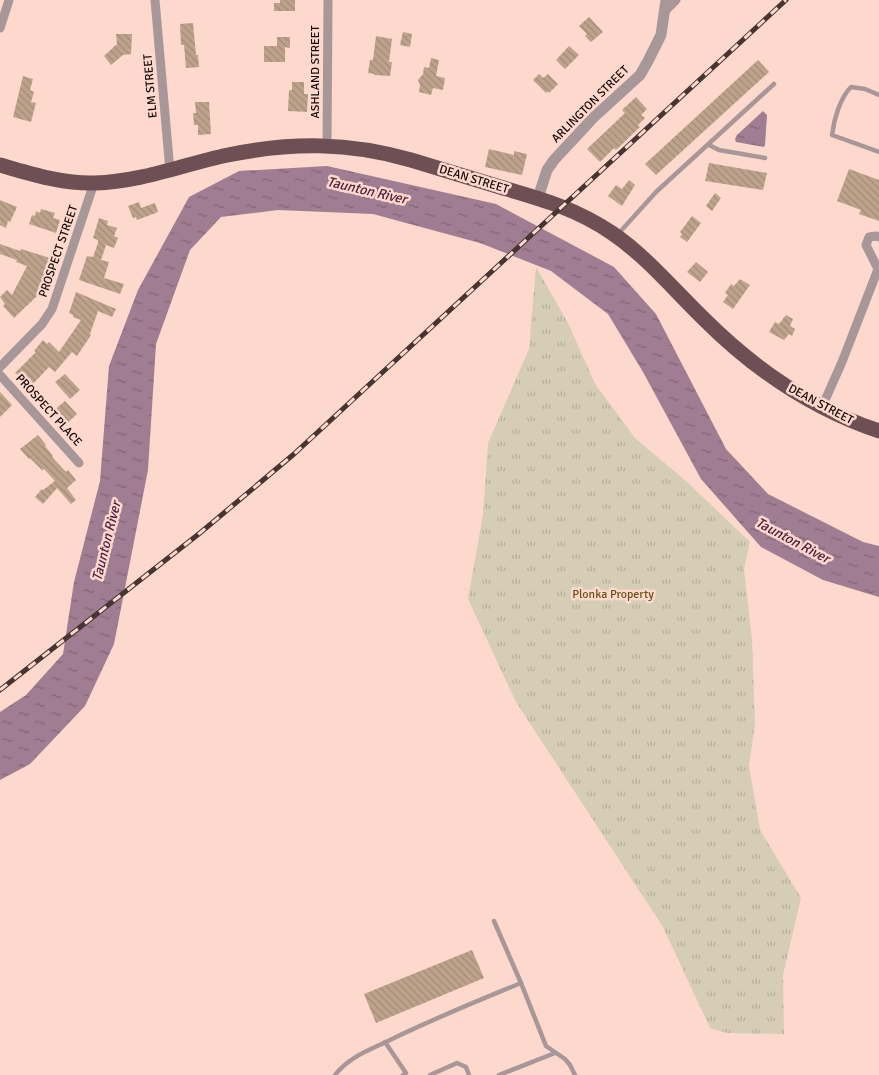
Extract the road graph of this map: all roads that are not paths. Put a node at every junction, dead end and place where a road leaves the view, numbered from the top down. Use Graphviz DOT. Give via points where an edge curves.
graph roads {
  1 [pos="9,0"];
  2 [pos="155,0"];
  3 [pos="328,0"];
  4 [pos="676,0"];
  5 [pos="665,6"];
  6 [pos="0,28"];
  7 [pos="774,84"];
  8 [pos="879,95"];
  9 [pos="327,145"];
  10 [pos="709,145"];
  11 [pos="879,152"];
  12 [pos="765,158"];
  13 [pos="0,165"];
  14 [pos="170,170"];
  15 [pos="94,183"];
  16 [pos="538,198"];
  17 [pos="616,236"];
  18 [pos="879,237"];
  19 [pos="876,257"];
  20 [pos="879,269"];
  21 [pos="0,367"];
  22 [pos="0,375"];
  23 [pos="822,407"];
  24 [pos="879,431"];
  25 [pos="79,463"];
  26 [pos="494,922"];
  27 [pos="521,983"];
  28 [pos="385,1042"];
  29 [pos="555,1052"];
  30 [pos="406,1074"];
  31 [pos="335,1075"];
  32 [pos="430,1075"];
  33 [pos="469,1075"];
  34 [pos="499,1075"];
  35 [pos="575,1075"];
  1 -- 6 [label="street"];
  2 -- 14 [label="street, ELM STREET"];
  3 -- 9 [label="street, ASHLAND STREET"];
  4 -- 5 [label="street"];
  5 -- 16 [label="street, ARLINGTON STREET" via="659,41 640,75 554,160"];
  7 -- 10 [label="lane"];
  8 -- 11 [label="lane" via="851,87 845,93 832,135"];
  9 -- 14 [label="highway, DEAN STREET" via="228,155"];
  9 -- 16 [label="highway, DEAN STREET" via="409,160"];
  10 -- 12 [label="lane" via="719,150"];
  10 -- 17 [label="lane" via="656,192"];
  13 -- 15 [label="highway, DEAN STREET" via="54,180"];
  14 -- 15 [label="highway, DEAN STREET"];
  15 -- 21 [label="street, PROSPECT STREET" via="52,309 42,324"];
  16 -- 17 [label="highway, DEAN STREET" via="574,211"];
  17 -- 23 [label="highway, DEAN STREET" via="737,349"];
  18 -- 19 [label="street" via="869,237 866,245"];
  19 -- 20 [label="street"];
  20 -- 23 [label="street"];
  22 -- 25 [label="street, PROSPECT PLACE"];
  23 -- 24 [label="highway, DEAN STREET"];
  26 -- 27 [label="lane"];
  27 -- 28 [label="lane"];
  27 -- 29 [label="lane" via="546,1046"];
  28 -- 30 [label="lane"];
  28 -- 31 [label="lane" via="354,1058"];
  29 -- 34 [label="lane"];
  29 -- 35 [label="lane" via="570,1064"];
  32 -- 33 [label="lane" via="457,1063 466,1067"];
}
